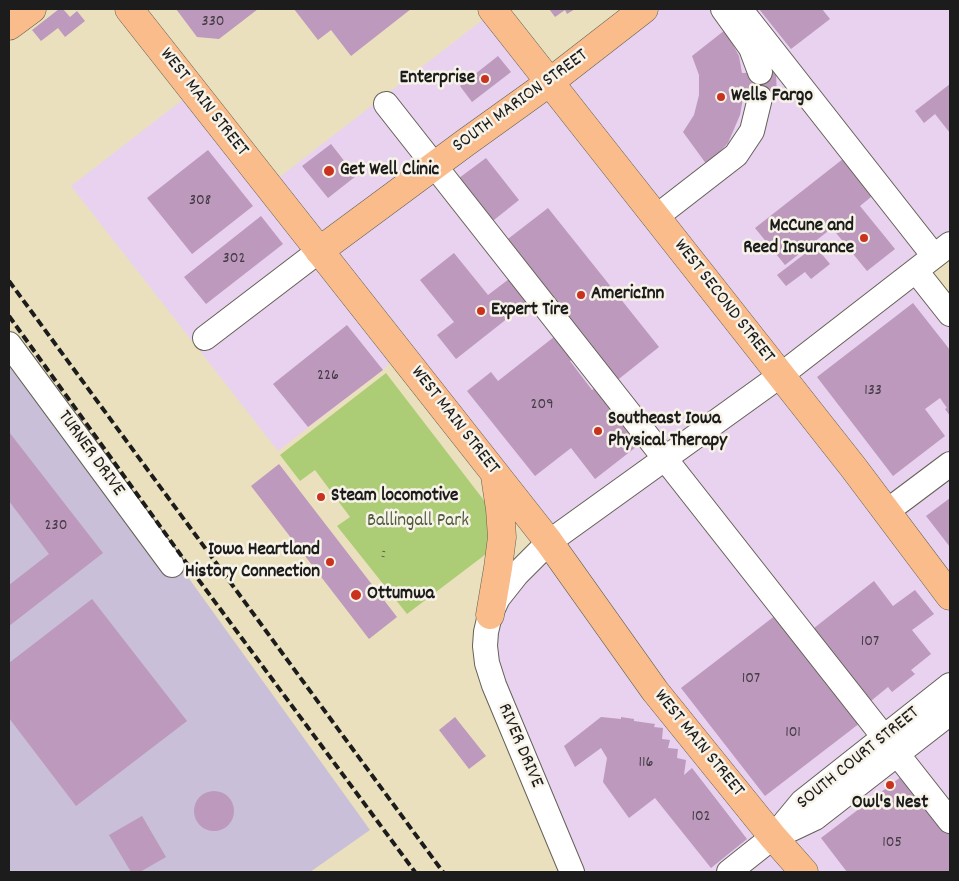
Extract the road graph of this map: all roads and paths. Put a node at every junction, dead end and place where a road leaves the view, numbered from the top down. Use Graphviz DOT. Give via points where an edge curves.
graph roads {
  1 [pos="32,9"];
  2 [pos="129,9"];
  3 [pos="492,9"];
  4 [pos="644,9"];
  5 [pos="723,9"];
  6 [pos="740,9"];
  7 [pos="9,26"];
  8 [pos="760,72"];
  9 [pos="550,82"];
  10 [pos="760,98"];
  11 [pos="386,104"];
  12 [pos="435,165"];
  13 [pos="656,217"];
  14 [pos="319,251"];
  15 [pos="933,257"];
  16 [pos="950,314"];
  17 [pos="205,338"];
  18 [pos="9,344"];
  19 [pos="780,375"];
  20 [pos="666,458"];
  21 [pos="950,464"];
  22 [pos="494,472"];
  23 [pos="886,512"];
  24 [pos="549,542"];
  25 [pos="384,550"];
  26 [pos="383,557"];
  27 [pos="172,565"];
  28 [pos="950,596"];
  29 [pos="490,615"];
  30 [pos="950,685"];
  31 [pos="950,713"];
  32 [pos="891,745"];
  33 [pos="950,821"];
  34 [pos="773,837"];
  35 [pos="572,872"];
  36 [pos="729,872"];
  37 [pos="804,872"];
  1 -- 7 [label="main road"];
  2 -- 14 [label="main road, WEST MAIN STREET"];
  3 -- 9 [label="main road, WEST SECOND STREET"];
  4 -- 9 [label="main road, SOUTH MARION STREET"];
  5 -- 8 [label="street" via="751,48"];
  6 -- 15 [label="street"];
  9 -- 12 [label="main road, SOUTH MARION STREET"];
  9 -- 13 [label="main road, WEST SECOND STREET"];
  10 -- 13 [label="street" via="752,131 736,155"];
  11 -- 12 [label="street"];
  12 -- 14 [label="main road, SOUTH MARION STREET"];
  12 -- 20 [label="street"];
  13 -- 19 [label="main road, WEST SECOND STREET"];
  14 -- 17 [label="street, SOUTH MARION STREET"];
  14 -- 22 [label="main road, WEST MAIN STREET"];
  15 -- 16 [label="street"];
  15 -- 19 [label="street, RIVER DRIVE"];
  18 -- 27 [label="street, TURNER DRIVE"];
  19 -- 20 [label="street, RIVER DRIVE"];
  19 -- 23 [label="main road, WEST SECOND STREET"];
  20 -- 24 [label="street, RIVER DRIVE"];
  20 -- 32 [label="street"];
  21 -- 23 [label="street"];
  22 -- 24 [label="main road, WEST MAIN STREET"];
  22 -- 29 [label="main road" via="502,537"];
  23 -- 28 [label="main road, WEST SECOND STREET"];
  24 -- 29 [label="street, RIVER DRIVE" via="509,583"];
  24 -- 34 [label="main road, WEST MAIN STREET" via="655,691"];
  25 -- 26 [label="path"];
  29 -- 35 [label="street, RIVER DRIVE" via="484,646 487,663"];
  30 -- 32 [label="street, SOUTH COURT STREET"];
  31 -- 32 [label="street, SOUTH COURT STREET"];
  32 -- 33 [label="street"];
  32 -- 34 [label="street, SOUTH COURT STREET" via="802,802"];
  34 -- 36 [label="street, SOUTH COURT STREET"];
  34 -- 37 [label="main road, WEST MAIN STREET"];
}
